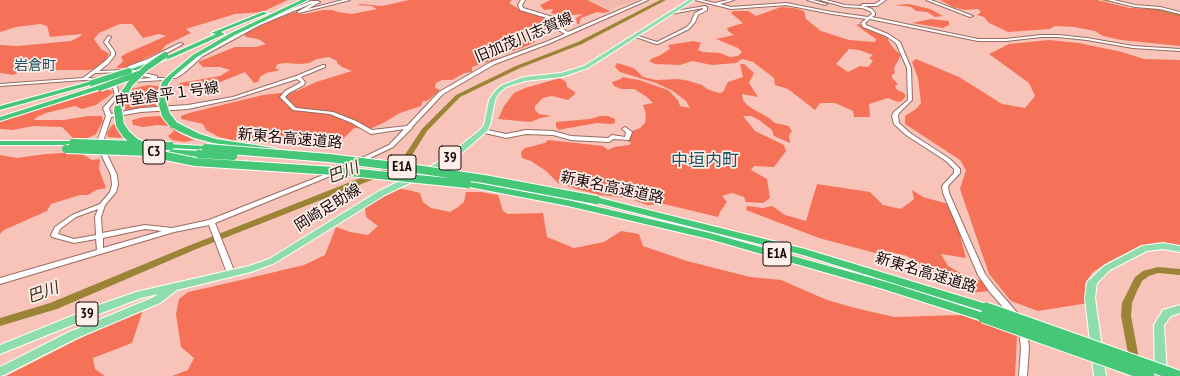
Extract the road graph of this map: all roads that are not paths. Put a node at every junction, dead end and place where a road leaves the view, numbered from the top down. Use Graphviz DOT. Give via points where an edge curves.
graph roads {
  1 [pos="304,0"];
  2 [pos="348,0"];
  3 [pos="523,0"];
  4 [pos="646,0"];
  5 [pos="692,0"];
  6 [pos="697,0"];
  7 [pos="732,0"];
  8 [pos="809,0"];
  9 [pos="822,0"];
  10 [pos="838,0"];
  11 [pos="867,0"];
  12 [pos="884,0"];
  13 [pos="928,0"];
  14 [pos="1109,0"];
  15 [pos="295,1"];
  16 [pos="848,1"];
  17 [pos="815,2"];
  18 [pos="713,4"];
  19 [pos="860,5"];
  20 [pos="705,6"];
  21 [pos="849,6"];
  22 [pos="816,8"];
  23 [pos="841,8"];
  24 [pos="671,13"];
  25 [pos="1180,13"];
  26 [pos="862,14"];
  27 [pos="972,16"];
  28 [pos="870,18"];
  29 [pos="568,34"];
  30 [pos="634,36"];
  31 [pos="109,37"];
  32 [pos="181,44"];
  33 [pos="1180,50"];
  34 [pos="323,66"];
  35 [pos="126,71"];
  36 [pos="95,72"];
  37 [pos="174,77"];
  38 [pos="298,77"];
  39 [pos="84,79"];
  40 [pos="164,79"];
  41 [pos="154,80"];
  42 [pos="107,82"];
  43 [pos="0,85"];
  44 [pos="0,108"];
  45 [pos="109,116"];
  46 [pos="0,119"];
  47 [pos="410,127"];
  48 [pos="625,128"];
  49 [pos="483,131"];
  50 [pos="0,143"];
  51 [pos="4,149"];
  52 [pos="202,151"];
  53 [pos="329,158"];
  54 [pos="467,184"];
  55 [pos="102,205"];
  56 [pos="212,224"];
  57 [pos="173,230"];
  58 [pos="98,237"];
  59 [pos="1180,249"];
  60 [pos="100,251"];
  61 [pos="231,273"];
  62 [pos="0,281"];
  63 [pos="177,285"];
  64 [pos="1180,310"];
  65 [pos="984,313"];
  66 [pos="0,350"];
  67 [pos="0,372"];
  68 [pos="1023,376"];
  69 [pos="1100,376"];
  70 [pos="1149,376"];
  71 [pos="1161,376"];
  72 [pos="1178,376"];
  1 -- 46 [label="highway, bridge" via="145,71"];
  1 -- 53 [label="highway, bridge" via="233,34 195,56 171,76 165,84 161,99 166,115 173,124 197,136"];
  2 -- 37 [label="street" via="299,12 318,2 312,2 260,24 200,55"];
  3 -- 29 [label="street" via="521,9 552,18 556,27"];
  4 -- 29 [label="street, 旧加茂川志賀線"];
  5 -- 24 [label="main road"];
  6 -- 18 [label="street"];
  7 -- 18 [label="street"];
  8 -- 17 [label="street"];
  9 -- 21 [label="street"];
  10 -- 16 [label="street"];
  11 -- 19 [label="street"];
  12 -- 19 [label="street" via="876,5"];
  13 -- 27 [label="street"];
  14 -- 25 [label="street"];
  15 -- 44 [label="highway, C3, bridge" via="175,54 134,69"];
  15 -- 54 [label="highway, C3, bridge" via="201,38 165,55 138,75 120,101 118,110 120,125 126,134 135,142 161,155 177,159"];
  16 -- 19 [label="street"];
  17 -- 22 [label="street" via="813,3"];
  17 -- 23 [label="street"];
  18 -- 20 [label="street"];
  18 -- 28 [label="street" via="734,8 786,4"];
  20 -- 24 [label="street"];
  20 -- 30 [label="street" via="705,10 696,14 688,28 657,43"];
  21 -- 26 [label="street"];
  21 -- 28 [label="street" via="871,10 874,13"];
  24 -- 30 [label="main road"];
  28 -- 33 [label="street" via="978,40 1058,36 1133,47"];
  28 -- 68 [label="street" via="863,23 864,26 898,42 909,68 910,100 897,112 897,124 957,169 957,174 945,186 946,194 982,275 1021,324 1025,348"];
  29 -- 47 [label="street, 旧加茂川志賀線" via="501,59 441,93"];
  30 -- 49 [label="main road" via="592,64 578,70 524,79 504,86 492,100 487,125"];
  31 -- 36 [label="street" via="106,42 113,55"];
  32 -- 35 [label="street"];
  34 -- 38 [label="street, 申堂倉平１号線"];
  35 -- 36 [label="street"];
  35 -- 41 [label="street" via="155,77"];
  36 -- 39 [label="street"];
  38 -- 45 [label="street, 申堂倉平１号線" via="255,92 206,103"];
  38 -- 47 [label="street" via="302,84 282,97 295,109 331,113 371,132"];
  39 -- 42 [label="street"];
  39 -- 43 [label="street"];
  40 -- 41 [label="street"];
  41 -- 42 [label="street"];
  42 -- 45 [label="street" via="117,91 115,98 106,108"];
  45 -- 55 [label="street" via="101,139 115,185 113,192"];
  47 -- 56 [label="street, 旧加茂川志賀線" via="391,146 379,152"];
  48 -- 49 [label="street" via="629,132 627,139 612,137 609,140 571,138 553,133 526,132 506,136"];
  49 -- 61 [label="main road, 岡崎足助線 / 39" via="438,166 382,193 272,261"];
  50 -- 52 [label="highway, 新東名高速道路 / E1A, bridge" via="170,146"];
  51 -- 52 [label="highway, 新東名高速道路 / E1A, bridge"];
  52 -- 53 [label="highway, 新東名高速道路 / E1A, bridge"];
  52 -- 54 [label="highway, 新東名高速道路 / E1A, bridge" via="397,173"];
  53 -- 65 [label="highway, 新東名高速道路 / E1A, bridge" via="438,172 596,200 805,252"];
  54 -- 65 [label="highway, 新東名高速道路 / E1A" via="568,203 710,236"];
  55 -- 58 [label="street" via="98,217"];
  55 -- 58 [label="street" via="74,216 57,228 54,235 74,241"];
  56 -- 57 [label="street, 旧加茂川志賀線"];
  56 -- 61 [label="street"];
  57 -- 58 [label="street" via="145,228"];
  57 -- 60 [label="street"];
  58 -- 60 [label="street"];
  59 -- 69 [label="main road" via="1163,246 1145,248 1107,268 1092,282 1090,298"];
  60 -- 62 [label="street"];
  61 -- 63 [label="main road, 岡崎足助線 / 39"];
  63 -- 66 [label="main road, 岡崎足助線 / 39" via="103,308"];
  63 -- 67 [label="main road" via="157,300 71,336"];
  64 -- 71 [label="main road" via="1167,313 1159,325"];
  65 -- 70 [label="highway, 新東名高速道路 / E1A, bridge"];
  65 -- 72 [label="highway, 新東名高速道路 / E1A, bridge"];
}
